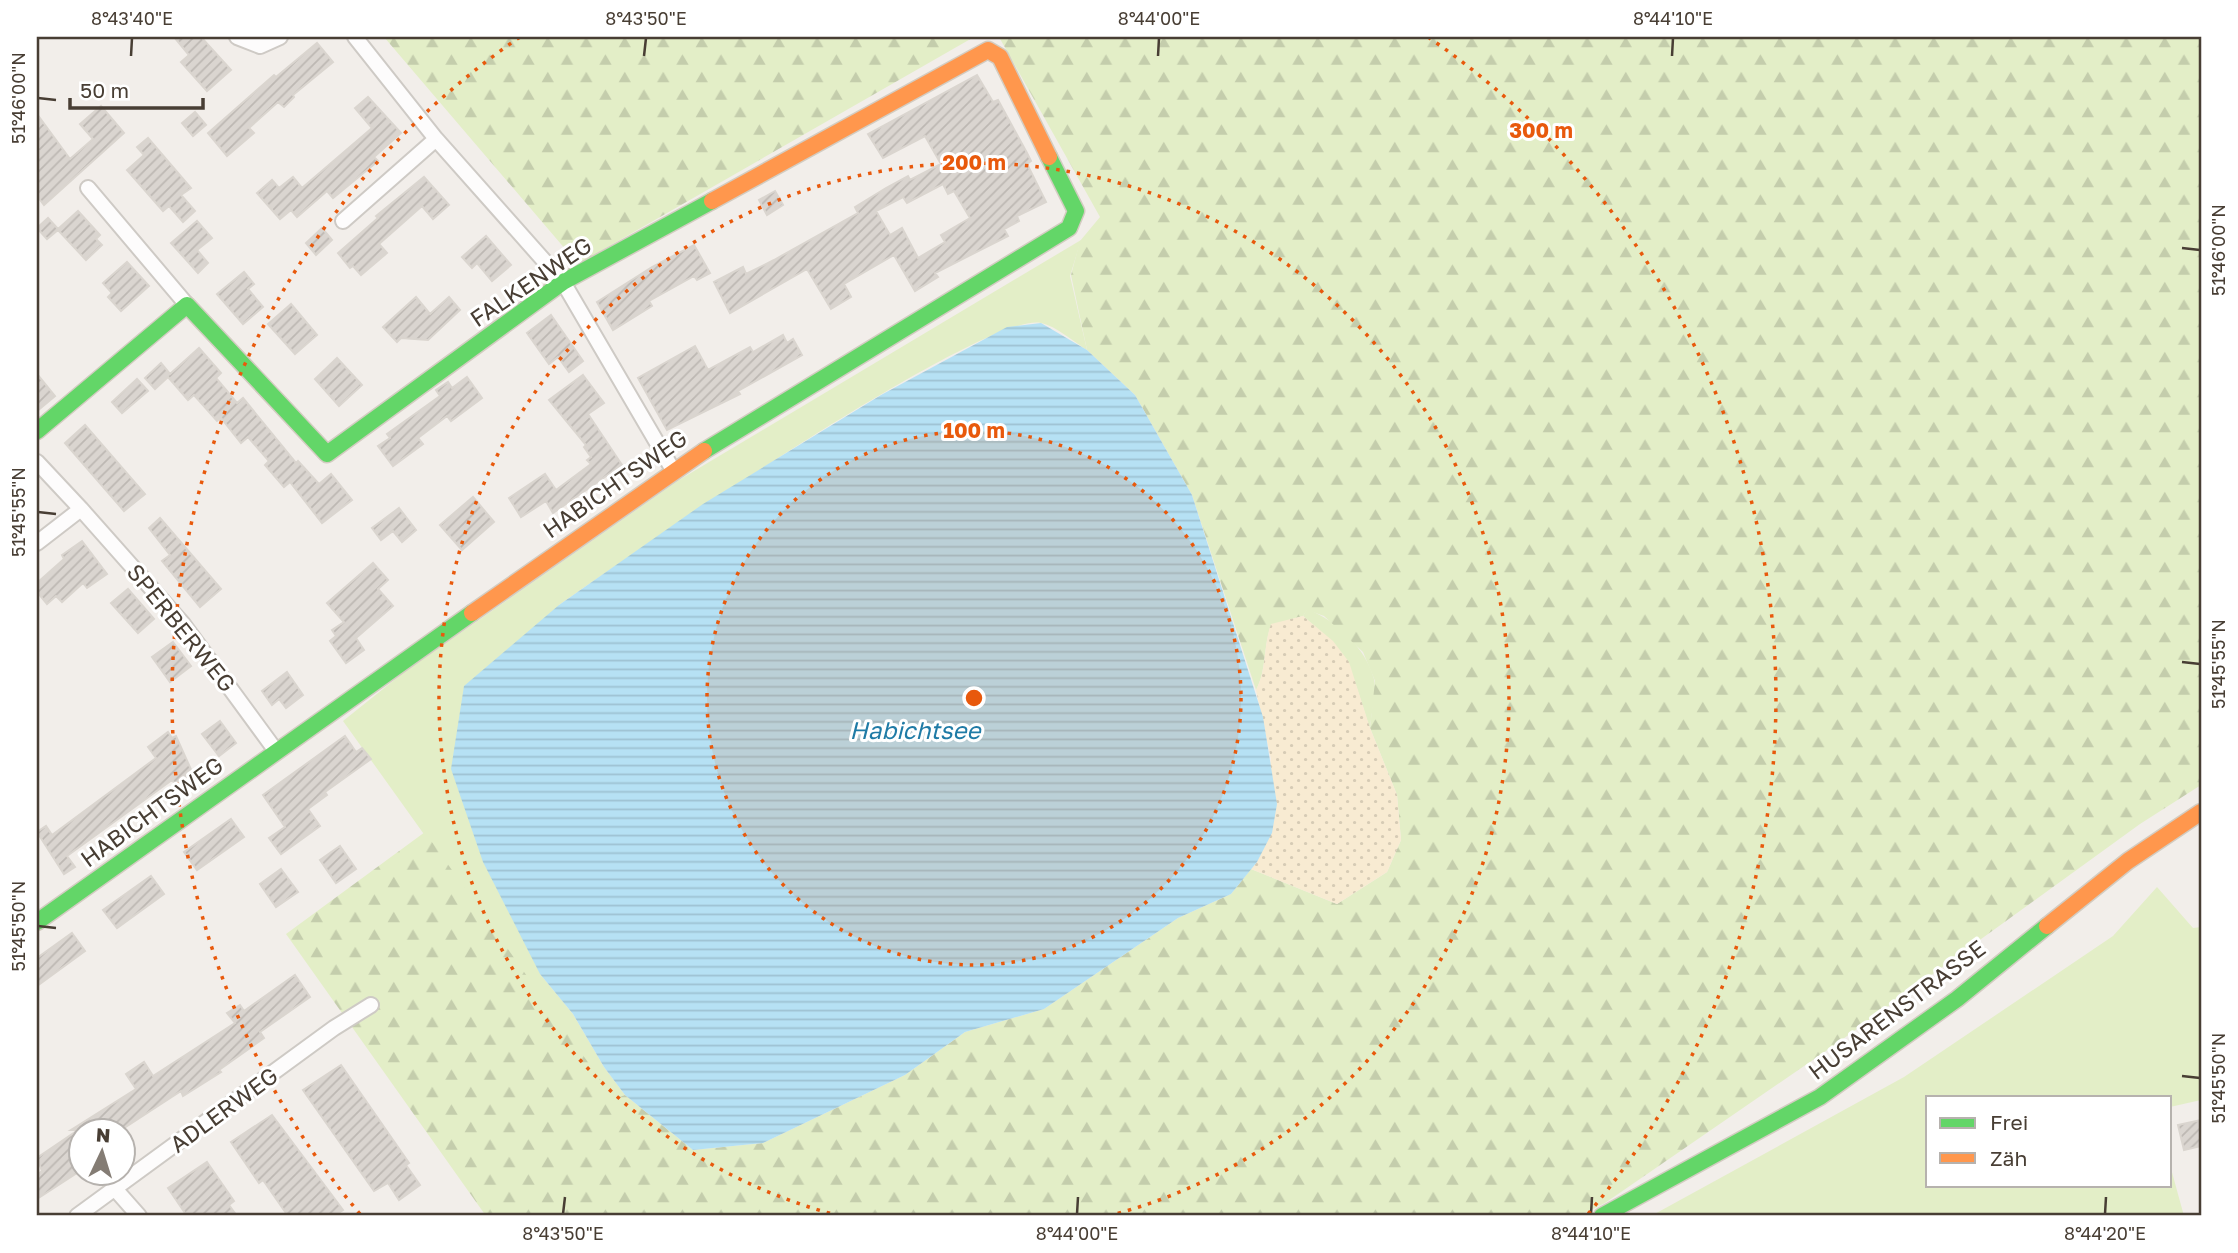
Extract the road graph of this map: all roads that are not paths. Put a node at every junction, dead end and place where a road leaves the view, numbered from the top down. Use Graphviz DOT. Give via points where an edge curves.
graph roads {
  1 [pos="237,37"];
  2 [pos="280,37"];
  3 [pos="355,37"];
  4 [pos="988,50"];
  5 [pos="436,139"];
  6 [pos="88,188"];
  7 [pos="343,221"];
  8 [pos="564,282"];
  9 [pos="187,305"];
  10 [pos="37,430"];
  11 [pos="37,462"];
  12 [pos="673,470"];
  13 [pos="80,509"];
  14 [pos="37,543"];
  15 [pos="276,751"];
  16 [pos="2201,812"];
  17 [pos="37,922"];
  18 [pos="371,1005"];
  19 [pos="116,1190"];
  20 [pos="77,1216"];
  21 [pos="139,1216"];
  22 [pos="1602,1216"];
  1 -- 2 [label="street" via="260,46"];
  3 -- 5 [label="street"];
  4 -- 8 [label="street, FALKENWEG"];
  4 -- 12 [label="street, HABICHTSWEG" via="1000,57 1076,211 1069,228"];
  5 -- 7 [label="street"];
  5 -- 8 [label="street"];
  6 -- 9 [label="street, FALKENWEG"];
  8 -- 9 [label="street, FALKENWEG" via="327,454"];
  8 -- 12 [label="street"];
  9 -- 10 [label="street"];
  11 -- 13 [label="street, SPERBERWEG"];
  12 -- 15 [label="street, HABICHTSWEG"];
  13 -- 14 [label="street"];
  13 -- 15 [label="street, SPERBERWEG" via="183,624"];
  15 -- 17 [label="street, HABICHTSWEG"];
  16 -- 22 [label="street, HUSARENSTRASSE" via="2128,861 1956,999 1820,1097"];
  18 -- 19 [label="street, ADLERWEG"];
  19 -- 20 [label="street, ADLERWEG"];
  19 -- 21 [label="street"];
}
